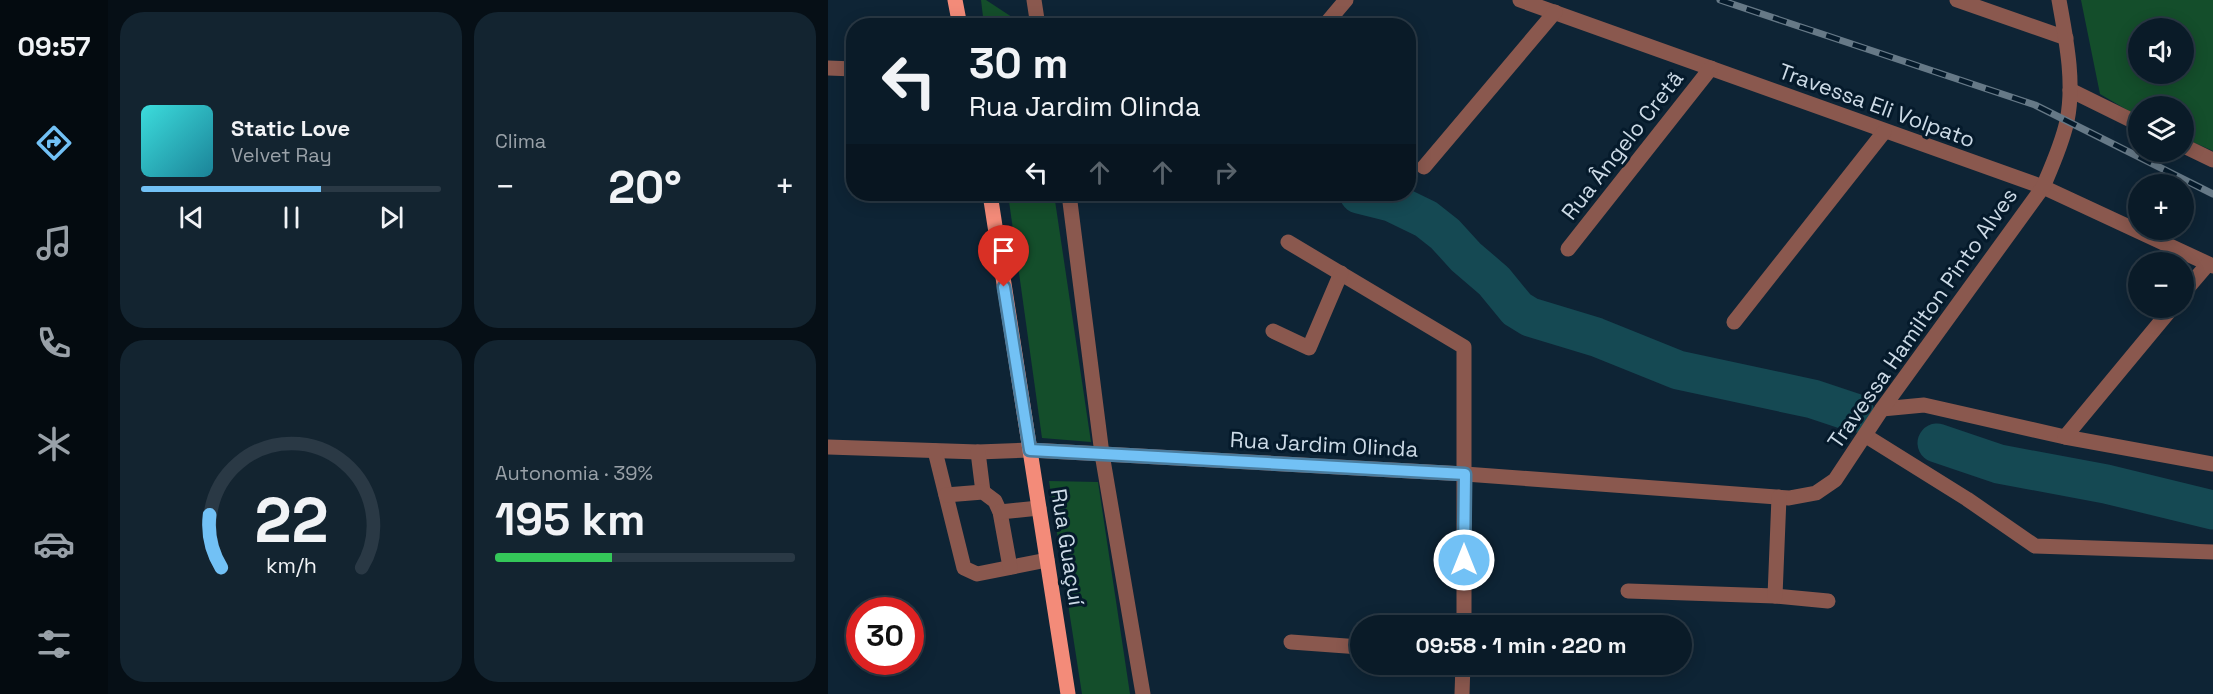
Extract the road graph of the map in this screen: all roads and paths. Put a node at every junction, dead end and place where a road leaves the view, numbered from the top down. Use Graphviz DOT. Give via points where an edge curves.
graph roads {
  1 [pos="955,0"];
  2 [pos="966,0"];
  3 [pos="1034,0"];
  4 [pos="1346,0"];
  5 [pos="1520,0"];
  6 [pos="1957,0"];
  7 [pos="2059,0"];
  8 [pos="1555,12"];
  9 [pos="958,18"];
  10 [pos="967,18"];
  11 [pos="1037,18"];
  12 [pos="1331,18"];
  13 [pos="2066,38"];
  14 [pos="828,68"];
  15 [pos="1711,68"];
  16 [pos="846,69"];
  17 [pos="2070,90"];
  18 [pos="2128,119"];
  19 [pos="1884,132"];
  20 [pos="2194,151"];
  21 [pos="2213,160"];
  22 [pos="1424,167"];
  23 [pos="2043,188"];
  24 [pos="991,201"];
  25 [pos="1070,201"];
  26 [pos="1288,242"];
  27 [pos="1568,249"];
  28 [pos="2210,265"];
  29 [pos="1341,273"];
  30 [pos="2194,282"];
  31 [pos="2164,318"];
  32 [pos="1734,322"];
  33 [pos="1273,331"];
  34 [pos="1882,410"];
  35 [pos="1866,436"];
  36 [pos="2065,437"];
  37 [pos="828,447"];
  38 [pos="1030,450"];
  39 [pos="935,451"];
  40 [pos="978,452"];
  41 [pos="1102,454"];
  42 [pos="2213,464"];
  43 [pos="1465,474"];
  44 [pos="983,492"];
  45 [pos="1816,493"];
  46 [pos="946,495"];
  47 [pos="1779,497"];
  48 [pos="1039,508"];
  49 [pos="1000,512"];
  50 [pos="2213,552"];
  51 [pos="1047,560"];
  52 [pos="1010,567"];
  53 [pos="1628,591"];
  54 [pos="1775,596"];
  55 [pos="1828,601"];
  56 [pos="1464,615"];
  57 [pos="1291,642"];
  58 [pos="1350,645"];
  59 [pos="1463,675"];
  60 [pos="1068,694"];
  61 [pos="1143,694"];
  62 [pos="1462,694"];
  1 -- 9 [label="main road"];
  2 -- 10 [label="main road"];
  3 -- 11 [label="street"];
  4 -- 12 [label="street"];
  5 -- 8 [label="street, Travessa Eli Volpato"];
  6 -- 13 [label="street"];
  7 -- 13 [label="street, Travessa Hamilton Pinto Alves"];
  8 -- 15 [label="street, Travessa Eli Volpato"];
  8 -- 22 [label="street"];
  13 -- 17 [label="street, Travessa Hamilton Pinto Alves"];
  14 -- 16 [label="street"];
  15 -- 19 [label="street, Travessa Eli Volpato"];
  15 -- 27 [label="street, Rua Ângelo Cretã"];
  17 -- 18 [label="street"];
  17 -- 23 [label="street, Travessa Hamilton Pinto Alves" via="2067,120"];
  19 -- 23 [label="street, Travessa Eli Volpato"];
  19 -- 32 [label="street"];
  20 -- 21 [label="street"];
  23 -- 28 [label="street, Travessa Eli Volpato"];
  23 -- 34 [label="street, Travessa Hamilton Pinto Alves"];
  24 -- 38 [label="main road, Rua Guaçuí"];
  25 -- 41 [label="street"];
  26 -- 29 [label="street"];
  28 -- 30 [label="street"];
  29 -- 33 [label="street" via="1309,348"];
  29 -- 43 [label="street" via="1464,347"];
  31 -- 36 [label="street"];
  34 -- 35 [label="street, Travessa Hamilton Pinto Alves"];
  34 -- 36 [label="street" via="1924,405"];
  35 -- 45 [label="street, Travessa Hamilton Pinto Alves" via="1834,480"];
  35 -- 50 [label="street" via="2035,546"];
  36 -- 42 [label="street"];
  37 -- 39 [label="street, Rua Jardim Olinda"];
  38 -- 40 [label="street, Rua Jardim Olinda"];
  38 -- 41 [label="street, Rua Jardim Olinda"];
  38 -- 48 [label="main road, Rua Guaçuí"];
  39 -- 40 [label="street, Rua Jardim Olinda"];
  39 -- 46 [label="street"];
  40 -- 44 [label="street"];
  41 -- 43 [label="street, Rua Jardim Olinda"];
  41 -- 61 [label="street"];
  43 -- 47 [label="street, Rua Jardim Olinda"];
  43 -- 56 [label="street"];
  44 -- 46 [label="street"];
  44 -- 49 [label="street" via="995,501"];
  45 -- 47 [label="street, Rua Jardim Olinda"];
  46 -- 52 [label="street" via="964,568 976,574"];
  47 -- 54 [label="street"];
  48 -- 49 [label="street"];
  48 -- 51 [label="main road, Rua Guaçuí"];
  49 -- 52 [label="street"];
  51 -- 52 [label="street"];
  51 -- 60 [label="main road, Rua Guaçuí"];
  53 -- 54 [label="street"];
  54 -- 55 [label="street"];
  57 -- 58 [label="street"];
  59 -- 62 [label="street"];
}
